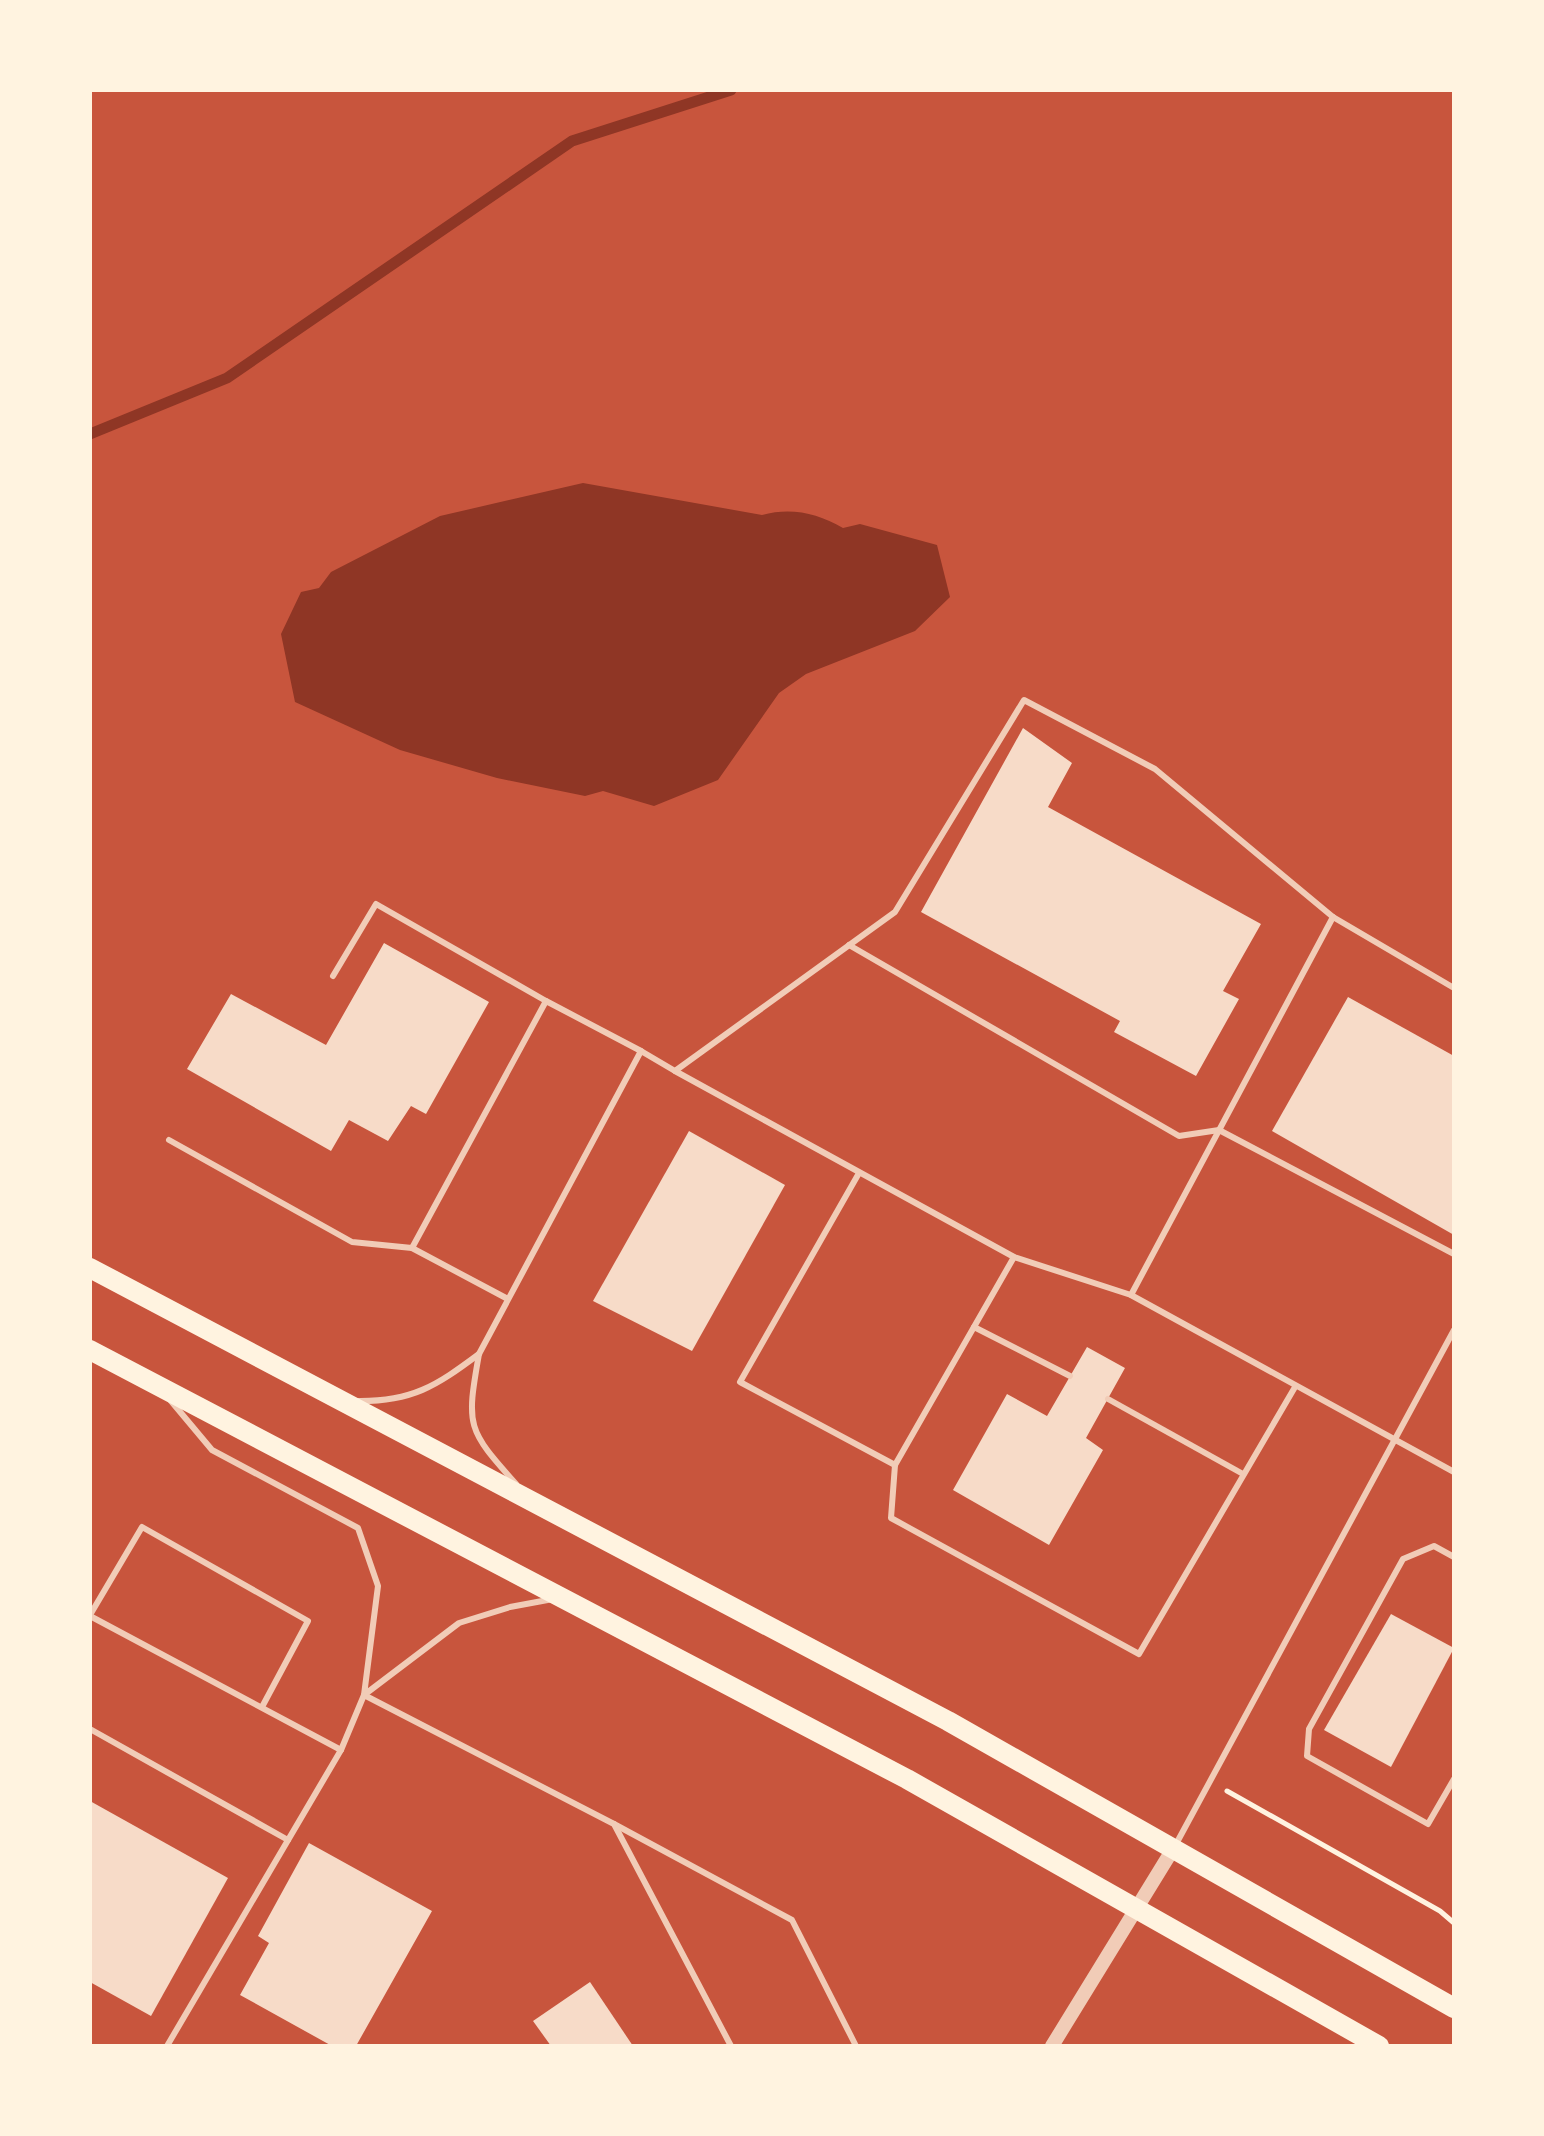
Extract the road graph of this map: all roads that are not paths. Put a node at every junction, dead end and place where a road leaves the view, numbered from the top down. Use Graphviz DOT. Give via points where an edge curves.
graph roads {
  1 [pos="1333,917"];
  2 [pos="849,945"];
  3 [pos="333,976"];
  4 [pos="1454,988"];
  5 [pos="546,1001"];
  6 [pos="641,1051"];
  7 [pos="675,1071"];
  8 [pos="1219,1130"];
  9 [pos="169,1140"];
  10 [pos="859,1173"];
  11 [pos="412,1248"];
  12 [pos="1454,1254"];
  13 [pos="1014,1257"];
  14 [pos="90,1268"];
  15 [pos="1131,1295"];
  16 [pos="506,1298"];
  17 [pos="974,1327"];
  18 [pos="1454,1330"];
  19 [pos="90,1350"];
  20 [pos="479,1354"];
  21 [pos="1070,1376"];
  22 [pos="158,1386"];
  23 [pos="1295,1387"];
  24 [pos="1108,1399"];
  25 [pos="338,1401"];
  26 [pos="1393,1439"];
  27 [pos="895,1465"];
  28 [pos="1454,1472"];
  29 [pos="1243,1474"];
  30 [pos="535,1506"];
  31 [pos="1454,1557"];
  32 [pos="563,1598"];
  33 [pos="90,1615"];
  34 [pos="364,1695"];
  35 [pos="262,1707"];
  36 [pos="90,1729"];
  37 [pos="341,1750"];
  38 [pos="1454,1779"];
  39 [pos="614,1824"];
  40 [pos="288,1840"];
  41 [pos="1173,1849"];
  42 [pos="1137,1908"];
  43 [pos="1454,2008"];
  44 [pos="167,2046"];
  45 [pos="731,2046"];
  46 [pos="856,2046"];
  47 [pos="1052,2046"];
  48 [pos="1379,2046"];
  1 -- 2 [label="lane" via="1155,769 1024,700 895,912"];
  1 -- 4 [label="lane"];
  1 -- 8 [label="lane"];
  2 -- 7 [label="lane"];
  2 -- 8 [label="lane" via="1179,1136"];
  3 -- 5 [label="lane" via="376,904"];
  5 -- 6 [label="lane"];
  5 -- 11 [label="lane"];
  6 -- 7 [label="lane"];
  6 -- 16 [label="lane"];
  7 -- 10 [label="lane"];
  8 -- 12 [label="lane"];
  8 -- 15 [label="lane"];
  9 -- 11 [label="lane" via="352,1242"];
  10 -- 13 [label="lane"];
  10 -- 27 [label="lane" via="740,1382"];
  11 -- 16 [label="lane"];
  13 -- 15 [label="lane"];
  13 -- 17 [label="lane"];
  14 -- 25 [label="main road"];
  15 -- 23 [label="lane"];
  16 -- 20 [label="lane"];
  17 -- 21 [label="lane"];
  17 -- 27 [label="lane"];
  18 -- 26 [label="lane"];
  19 -- 22 [label="main road"];
  20 -- 25 [label="lane" via="433,1388 390,1402"];
  20 -- 30 [label="lane" via="470,1404 477,1441"];
  22 -- 32 [label="main road"];
  22 -- 34 [label="lane" via="212,1450 358,1528 378,1586"];
  23 -- 26 [label="lane"];
  23 -- 29 [label="lane"];
  24 -- 29 [label="lane"];
  25 -- 30 [label="main road"];
  26 -- 28 [label="lane"];
  26 -- 41 [label="lane"];
  27 -- 29 [label="lane" via="891,1518 1139,1654"];
  30 -- 41 [label="main road" via="948,1721"];
  31 -- 38 [label="lane" via="1434,1546 1403,1559 1309,1729 1307,1756 1428,1824"];
  32 -- 34 [label="lane" via="459,1623"];
  32 -- 42 [label="main road" via="907,1779"];
  33 -- 35 [label="lane"];
  33 -- 35 [label="lane" via="142,1527 308,1621"];
  34 -- 37 [label="lane"];
  34 -- 39 [label="lane"];
  35 -- 37 [label="lane"];
  36 -- 40 [label="lane"];
  37 -- 40 [label="lane"];
  39 -- 45 [label="lane"];
  39 -- 46 [label="lane" via="792,1920"];
  40 -- 44 [label="lane"];
  41 -- 42 [label="street"];
  41 -- 43 [label="main road"];
  42 -- 47 [label="street"];
  42 -- 48 [label="main road"];
}
